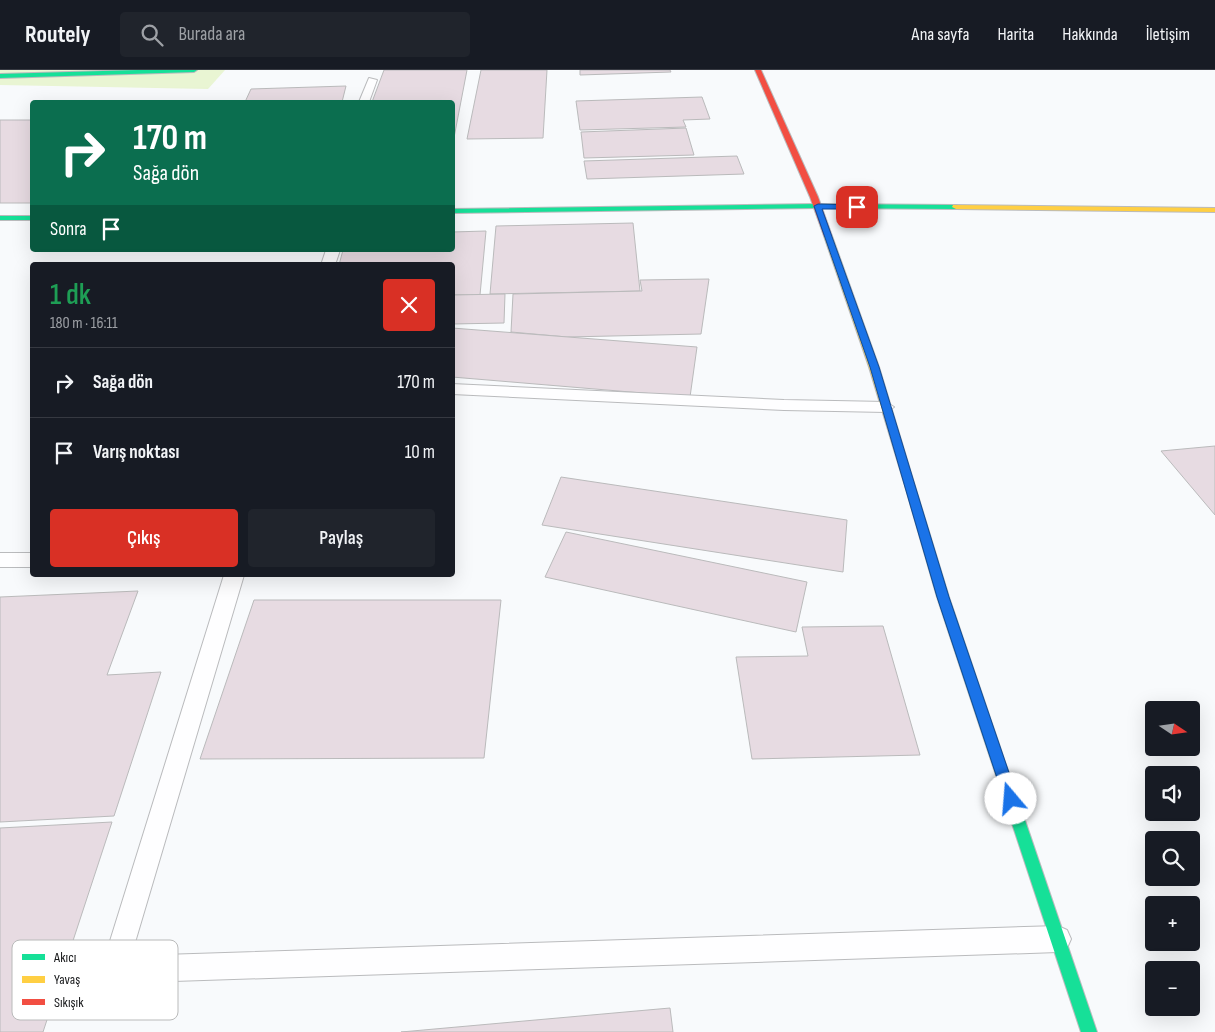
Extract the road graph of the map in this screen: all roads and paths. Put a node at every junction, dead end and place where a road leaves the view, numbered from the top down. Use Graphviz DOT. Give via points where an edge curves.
graph roads {
  1 [pos="194,70"];
  2 [pos="758,70"];
  3 [pos="0,76"];
  4 [pos="372,80"];
  5 [pos="365,100"];
  6 [pos="818,206"];
  7 [pos="1215,210"];
  8 [pos="455,211"];
  9 [pos="0,218"];
  10 [pos="30,218"];
  11 [pos="455,389"];
  12 [pos="886,407"];
  13 [pos="0,560"];
  14 [pos="30,560"];
  15 [pos="233,577"];
  16 [pos="1058,939"];
  17 [pos="123,940"];
  18 [pos="178,968"];
  19 [pos="1089,1032"];
  1 -- 3 [label="street"];
  2 -- 6 [label="street"];
  4 -- 5 [label="lane"];
  6 -- 7 [label="street"];
  6 -- 8 [label="street"];
  6 -- 12 [label="street"];
  9 -- 10 [label="street"];
  11 -- 12 [label="lane"];
  12 -- 16 [label="street" via="943,597"];
  13 -- 14 [label="lane"];
  15 -- 17 [label="lane"];
  16 -- 18 [label="lane"];
  16 -- 19 [label="street"];
}
